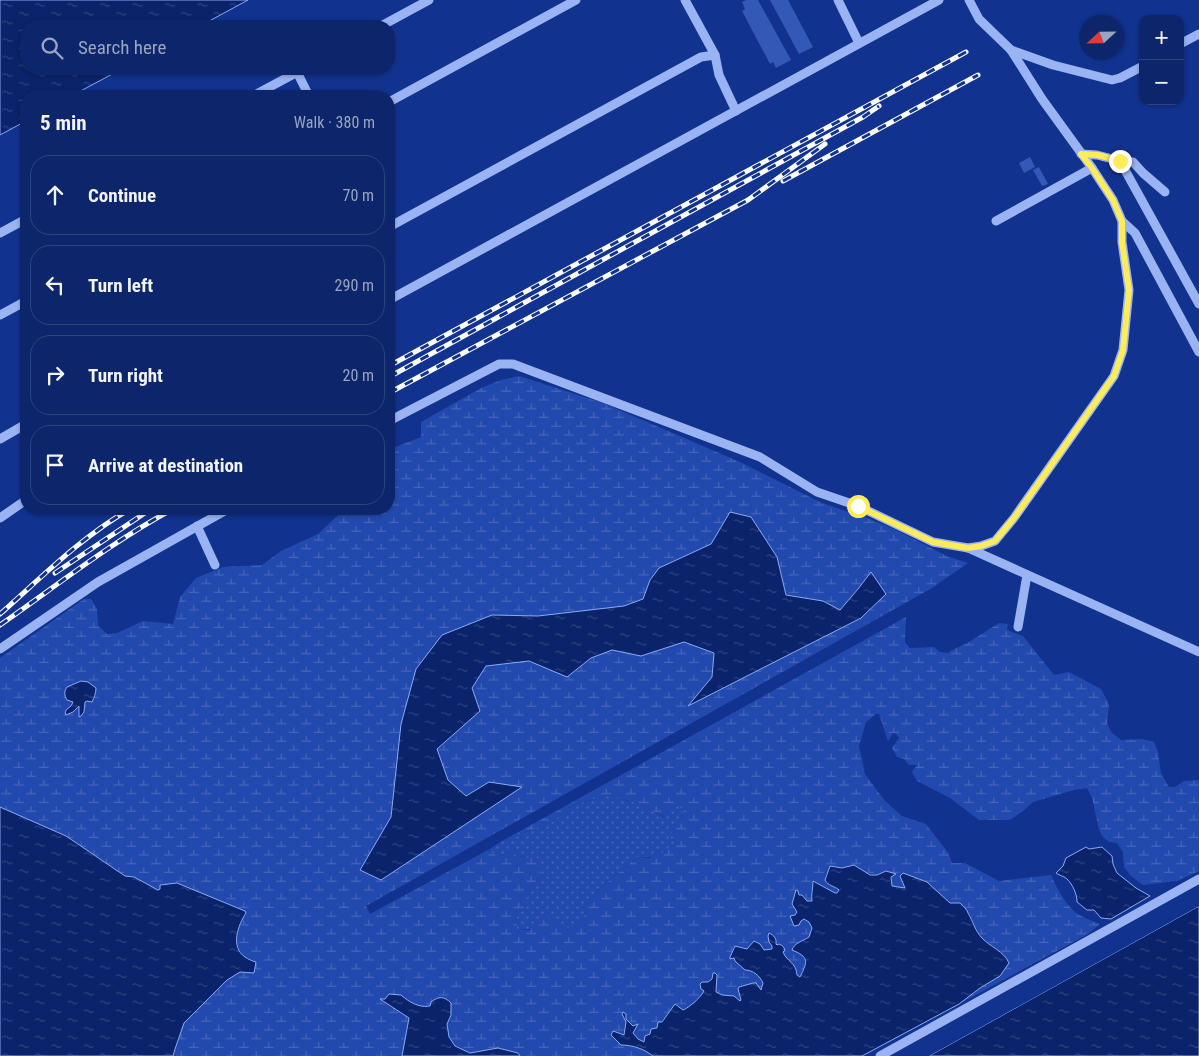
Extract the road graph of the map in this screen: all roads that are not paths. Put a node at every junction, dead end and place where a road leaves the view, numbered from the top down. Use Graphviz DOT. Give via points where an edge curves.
graph roads {
  1 [pos="429,0"];
  2 [pos="576,0"];
  3 [pos="685,0"];
  4 [pos="838,0"];
  5 [pos="939,0"];
  6 [pos="969,0"];
  7 [pos="392,20"];
  8 [pos="1199,34"];
  9 [pos="1184,42"];
  10 [pos="860,43"];
  11 [pos="1011,50"];
  12 [pos="714,55"];
  13 [pos="1139,68"];
  14 [pos="291,75"];
  15 [pos="302,75"];
  16 [pos="264,90"];
  17 [pos="308,90"];
  18 [pos="395,99"];
  19 [pos="736,111"];
  20 [pos="1081,154"];
  21 [pos="1120,161"];
  22 [pos="1092,168"];
  23 [pos="1165,192"];
  24 [pos="996,221"];
  25 [pos="1122,221"];
  26 [pos="20,222"];
  27 [pos="395,224"];
  28 [pos="0,233"];
  29 [pos="395,297"];
  30 [pos="20,304"];
  31 [pos="1199,304"];
  32 [pos="0,315"];
  33 [pos="1199,352"];
  34 [pos="395,418"];
  35 [pos="20,427"];
  36 [pos="0,439"];
  37 [pos="20,504"];
  38 [pos="217,515"];
  39 [pos="0,518"];
  40 [pos="197,526"];
  41 [pos="968,548"];
  42 [pos="215,565"];
  43 [pos="1027,575"];
  44 [pos="1018,627"];
  45 [pos="0,649"];
  46 [pos="1199,652"];
  47 [pos="1199,879"];
  48 [pos="880,1056"];
  1 -- 7 [label="lane"];
  2 -- 18 [label="lane"];
  3 -- 12 [label="lane"];
  4 -- 10 [label="lane"];
  5 -- 10 [label="lane"];
  6 -- 11 [label="lane" via="978,19"];
  8 -- 9 [label="lane"];
  10 -- 19 [label="lane"];
  11 -- 13 [label="lane" via="1112,80"];
  11 -- 20 [label="lane"];
  12 -- 19 [label="lane" via="719,75"];
  12 -- 27 [label="lane" via="701,57"];
  14 -- 16 [label="lane"];
  15 -- 17 [label="lane"];
  19 -- 29 [label="lane"];
  20 -- 21 [label="lane"];
  20 -- 22 [label="lane"];
  21 -- 23 [label="lane" via="1133,162"];
  21 -- 31 [label="lane"];
  22 -- 24 [label="lane"];
  22 -- 25 [label="lane" via="1113,200"];
  25 -- 33 [label="lane" via="1135,233"];
  25 -- 41 [label="lane" via="1129,290 1123,350 1114,376 995,541"];
  26 -- 28 [label="lane"];
  30 -- 32 [label="lane"];
  34 -- 41 [label="lane" via="499,364 513,364 760,457 817,492 858,506 933,542"];
  35 -- 36 [label="lane"];
  37 -- 39 [label="lane"];
  38 -- 40 [label="lane"];
  40 -- 42 [label="lane"];
  40 -- 45 [label="lane" via="98,582"];
  41 -- 43 [label="lane"];
  43 -- 44 [label="lane"];
  43 -- 46 [label="lane"];
  47 -- 48 [label="lane"];
}
